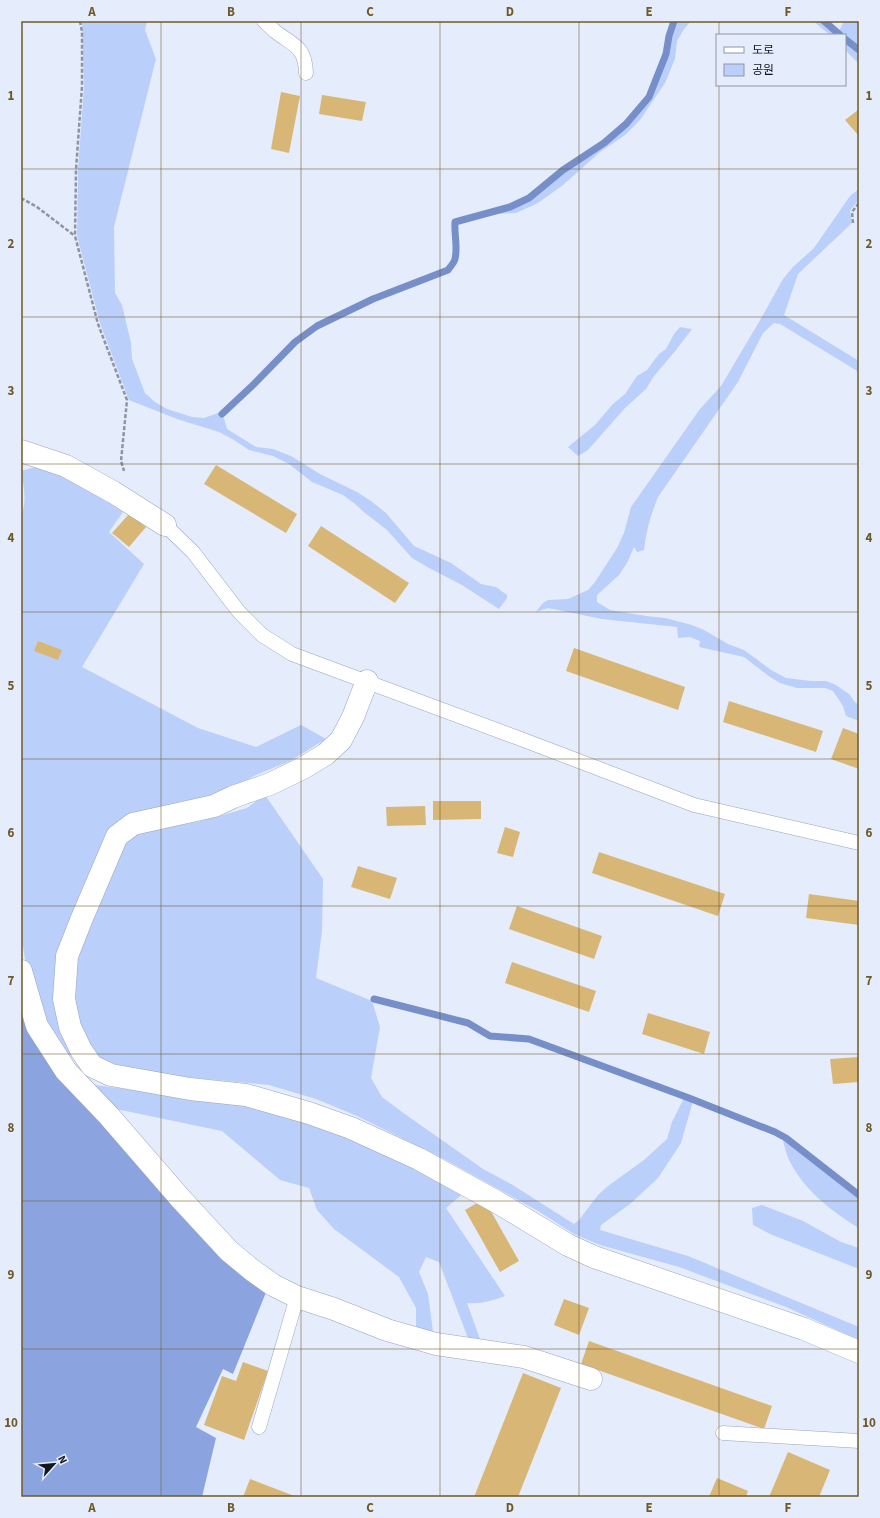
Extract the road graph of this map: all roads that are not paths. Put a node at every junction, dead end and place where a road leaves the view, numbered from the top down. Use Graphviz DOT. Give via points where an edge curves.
graph roads {
  1 [pos="264,21"];
  2 [pos="306,73"];
  3 [pos="21,451"];
  4 [pos="165,525"];
  5 [pos="367,681"];
  6 [pos="859,843"];
  7 [pos="21,971"];
  8 [pos="66,1070"];
  9 [pos="111,1075"];
  10 [pos="297,1297"];
  11 [pos="859,1352"];
  12 [pos="591,1379"];
  13 [pos="259,1426"];
  14 [pos="723,1433"];
  15 [pos="859,1441"];
  1 -- 2 [label="lane" via="300,51"];
  3 -- 4 [label="street" via="66,466"];
  4 -- 5 [label="lane" via="193,552 240,612 262,635 292,654"];
  5 -- 6 [label="lane" via="694,805"];
  5 -- 9 [label="street" via="341,740 326,754 270,784 214,806 134,824 117,836 68,956 64,999 70,1027 81,1050 92,1066"];
  7 -- 8 [label="street" via="37,1026"];
  8 -- 9 [label="street"];
  8 -- 10 [label="street" via="229,1251 252,1270"];
  9 -- 11 [label="street" via="190,1089 246,1095 351,1128 419,1159 568,1245 594,1257 804,1329"];
  10 -- 12 [label="street" via="387,1330 436,1344 524,1357"];
  10 -- 13 [label="lane"];
  14 -- 15 [label="lane"];
}
